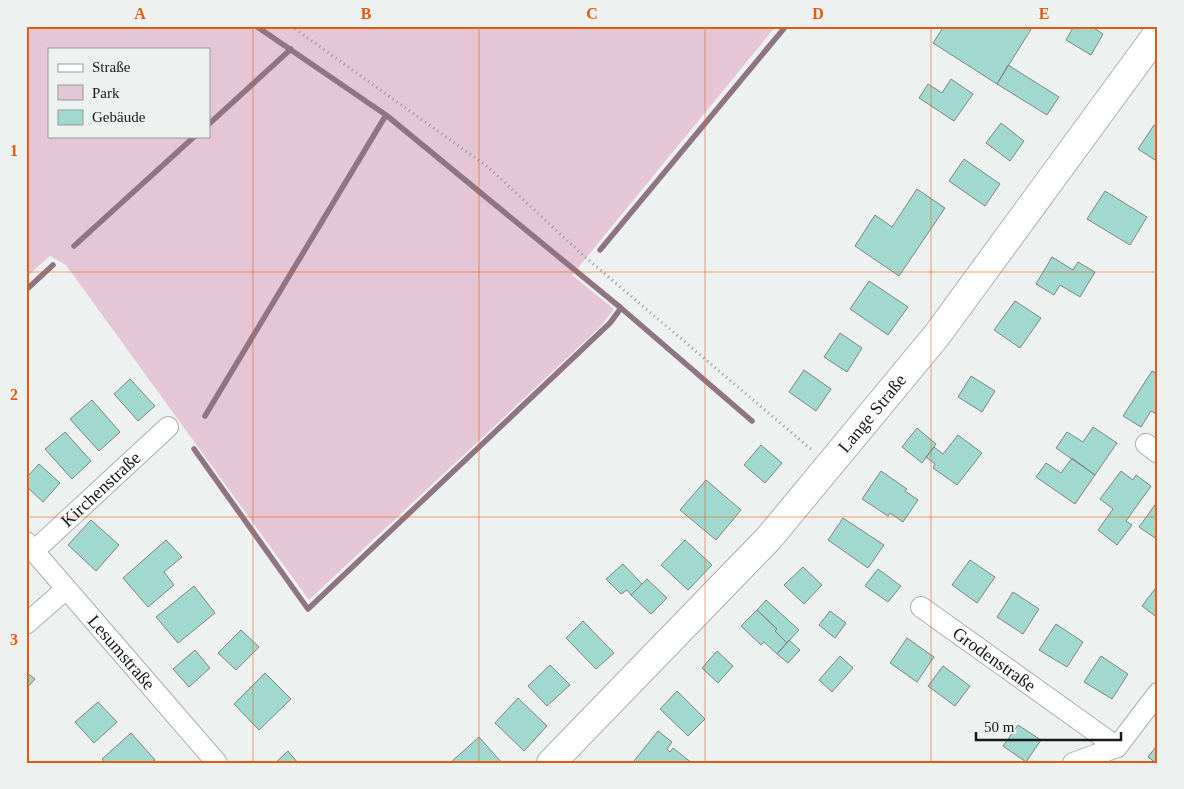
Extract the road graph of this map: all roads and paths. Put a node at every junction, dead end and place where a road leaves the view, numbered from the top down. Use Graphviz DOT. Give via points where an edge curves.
graph roads {
  1 [pos="291,26"];
  2 [pos="1158,33"];
  3 [pos="168,427"];
  4 [pos="814,452"];
  5 [pos="30,546"];
  6 [pos="66,589"];
  7 [pos="921,607"];
  8 [pos="26,624"];
  9 [pos="1158,693"];
  10 [pos="1117,747"];
  11 [pos="1074,762"];
  12 [pos="217,763"];
  13 [pos="551,763"];
  1 -- 4 [label="path" via="488,167 586,257"];
  2 -- 13 [label="street, Lange Straße" via="937,335 769,538"];
  3 -- 5 [label="street, Kirchenstraße"];
  5 -- 6 [label="street, Lesumstraße"];
  6 -- 8 [label="street"];
  6 -- 12 [label="street, Lesumstraße"];
  7 -- 10 [label="street, Grodenstraße"];
  9 -- 10 [label="street"];
  10 -- 11 [label="street"];
}
